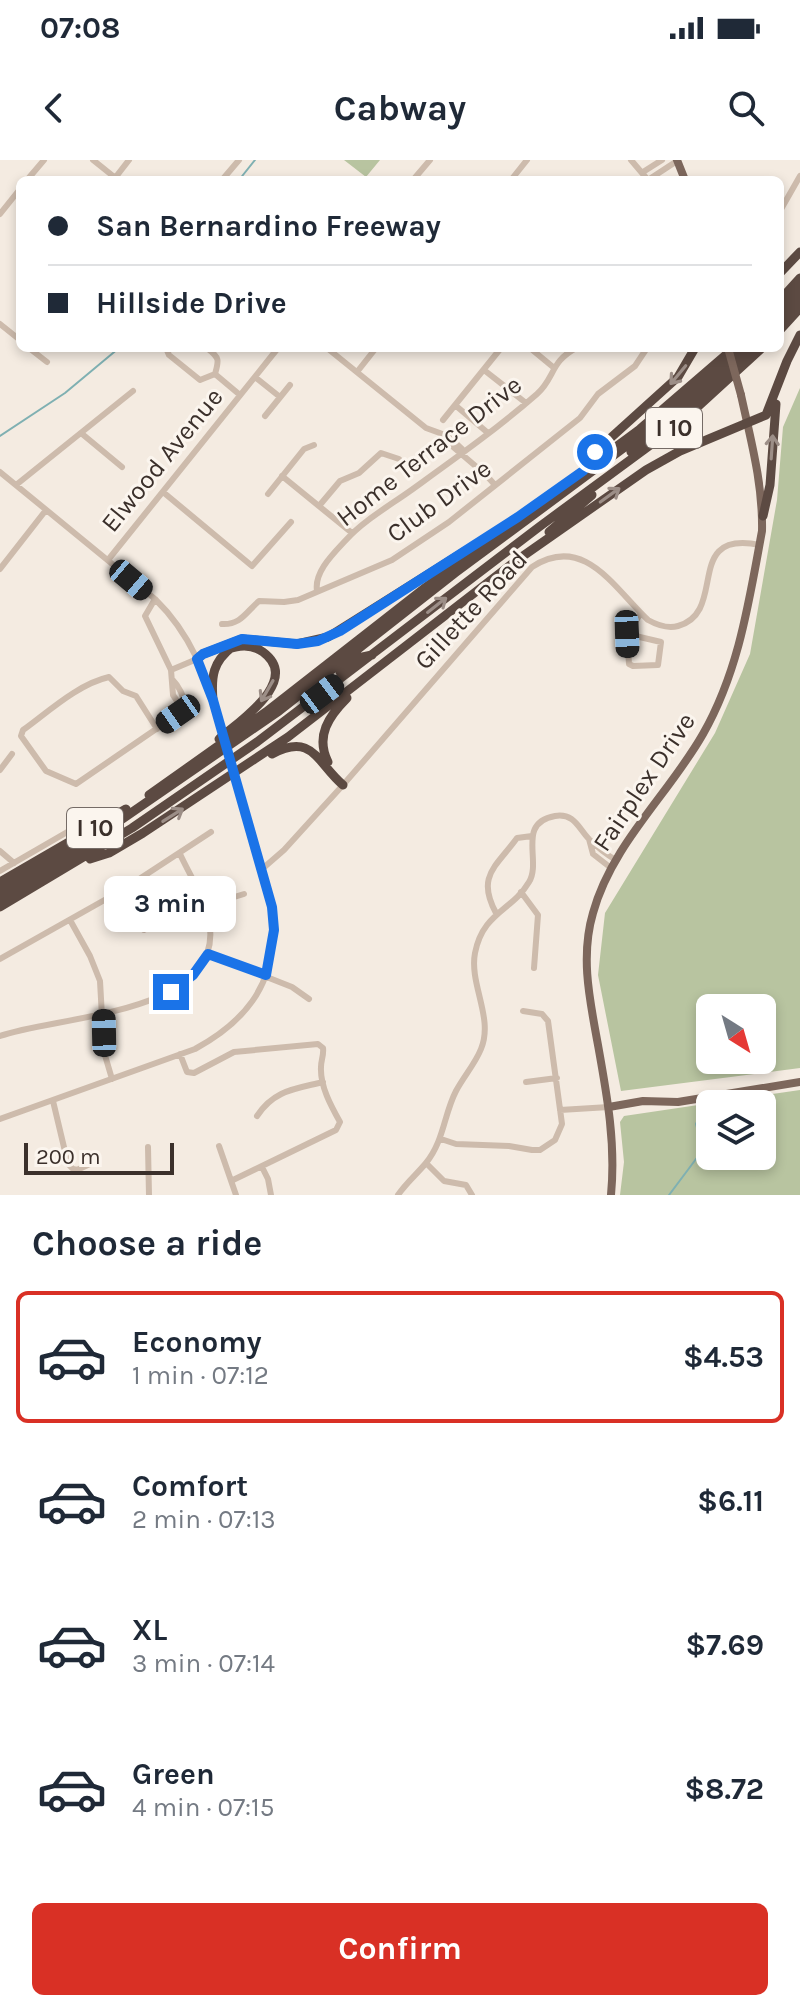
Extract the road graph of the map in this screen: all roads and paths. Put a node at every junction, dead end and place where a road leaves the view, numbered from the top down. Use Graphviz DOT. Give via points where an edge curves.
graph roads {
  1 [pos="44,160"];
  2 [pos="93,160"];
  3 [pos="239,160"];
  4 [pos="430,160"];
  5 [pos="527,160"];
  6 [pos="631,160"];
  7 [pos="662,160"];
  8 [pos="677,161"];
  9 [pos="643,172"];
  10 [pos="30,176"];
  11 [pos="112,176"];
  12 [pos="225,176"];
  13 [pos="416,176"];
  14 [pos="514,176"];
  15 [pos="646,176"];
  16 [pos="654,176"];
  17 [pos="800,176"];
  18 [pos="16,194"];
  19 [pos="784,204"];
  20 [pos="0,214"];
  21 [pos="800,252"];
  22 [pos="784,269"];
  23 [pos="800,278"];
  24 [pos="800,288"];
  25 [pos="784,296"];
  26 [pos="800,298"];
  27 [pos="784,306"];
  28 [pos="800,308"];
  29 [pos="784,315"];
  30 [pos="0,324"];
  31 [pos="784,326"];
  32 [pos="800,335"];
  33 [pos="16,337"];
  34 [pos="34,352"];
  35 [pos="168,352"];
  36 [pos="212,352"];
  37 [pos="275,352"];
  38 [pos="332,352"];
  39 [pos="373,352"];
  40 [pos="498,352"];
  41 [pos="535,352"];
  42 [pos="571,352"];
  43 [pos="644,352"];
  44 [pos="693,352"];
  45 [pos="727,352"];
  46 [pos="732,352"];
  47 [pos="738,352"];
  48 [pos="748,352"];
  49 [pos="758,352"];
  50 [pos="47,362"];
  51 [pos="553,367"];
  52 [pos="484,370"];
  53 [pos="357,372"];
  54 [pos="215,374"];
  55 [pos="255,377"];
  56 [pos="781,377"];
  57 [pos="290,385"];
  58 [pos="133,391"];
  59 [pos="240,395"];
  60 [pos="280,397"];
  61 [pos="526,403"];
  62 [pos="455,405"];
  63 [pos="265,416"];
  64 [pos="443,420"];
  65 [pos="747,423"];
  66 [pos="81,433"];
  67 [pos="488,433"];
  68 [pos="314,445"];
  69 [pos="462,454"];
  70 [pos="638,455"];
  71 [pos="399,459"];
  72 [pos="122,467"];
  73 [pos="583,471"];
  74 [pos="0,472"];
  75 [pos="282,476"];
  76 [pos="16,485"];
  77 [pos="495,485"];
  78 [pos="163,492"];
  79 [pos="268,494"];
  80 [pos="577,499"];
  81 [pos="319,506"];
  82 [pos="46,510"];
  83 [pos="763,516"];
  84 [pos="518,517"];
  85 [pos="291,522"];
  86 [pos="352,533"];
  87 [pos="760,545"];
  88 [pos="108,560"];
  89 [pos="513,563"];
  90 [pos="0,569"];
  91 [pos="317,591"];
  92 [pos="155,599"];
  93 [pos="641,613"];
  94 [pos="222,624"];
  95 [pos="627,634"];
  96 [pos="232,647"];
  97 [pos="376,654"];
  98 [pos="197,659"];
  99 [pos="375,669"];
  100 [pos="171,670"];
  101 [pos="172,679"];
  102 [pos="181,692"];
  103 [pos="173,695"];
  104 [pos="213,700"];
  105 [pos="183,710"];
  106 [pos="157,729"];
  107 [pos="12,754"];
  108 [pos="186,768"];
  109 [pos="0,770"];
  110 [pos="225,780"];
  111 [pos="343,785"];
  112 [pos="88,820"];
  113 [pos="211,832"];
  114 [pos="532,836"];
  115 [pos="0,851"];
  116 [pos="180,854"];
  117 [pos="79,862"];
  118 [pos="14,863"];
  119 [pos="614,864"];
  120 [pos="261,870"];
  121 [pos="0,871"];
  122 [pos="0,882"];
  123 [pos="124,889"];
  124 [pos="0,891"];
  125 [pos="521,892"];
  126 [pos="244,894"];
  127 [pos="0,899"];
  128 [pos="205,906"];
  129 [pos="0,907"];
  130 [pos="496,913"];
  131 [pos="70,920"];
  132 [pos="144,930"];
  133 [pos="208,954"];
  134 [pos="0,959"];
  135 [pos="534,968"];
  136 [pos="266,975"];
  137 [pos="309,999"];
  138 [pos="523,1011"];
  139 [pos="103,1015"];
  140 [pos="0,1036"];
  141 [pos="180,1054"];
  142 [pos="557,1078"];
  143 [pos="112,1079"];
  144 [pos="323,1082"];
  145 [pos="526,1082"];
  146 [pos="800,1082"];
  147 [pos="53,1101"];
  148 [pos="609,1107"];
  149 [pos="560,1110"];
  150 [pos="257,1116"];
  151 [pos="0,1119"];
  152 [pos="441,1139"];
  153 [pos="219,1146"];
  154 [pos="148,1147"];
  155 [pos="92,1163"];
  156 [pos="426,1163"];
  157 [pos="262,1167"];
  158 [pos="233,1180"];
  159 [pos="149,1195"];
  160 [pos="236,1195"];
  161 [pos="271,1195"];
  162 [pos="398,1195"];
  163 [pos="472,1195"];
  164 [pos="611,1195"];
  1 -- 10 [label="street"];
  2 -- 11 [label="street"];
  3 -- 12 [label="street"];
  4 -- 13 [label="street"];
  5 -- 14 [label="street"];
  6 -- 9 [label="street"];
  7 -- 9 [label="street"];
  8 -- 16 [label="street"];
  9 -- 15 [label="street"];
  17 -- 19 [label="street"];
  18 -- 20 [label="street"];
  21 -- 22 [label="highway"];
  23 -- 25 [label="highway"];
  24 -- 27 [label="highway"];
  26 -- 29 [label="highway"];
  28 -- 31 [label="highway"];
  30 -- 33 [label="street"];
  32 -- 56 [label="highway"];
  34 -- 50 [label="street"];
  35 -- 54 [label="street" via="200,380"];
  36 -- 54 [label="street" via="220,362"];
  37 -- 55 [label="street, Elwood Avenue"];
  38 -- 53 [label="street"];
  39 -- 53 [label="street"];
  40 -- 52 [label="street"];
  41 -- 51 [label="street"];
  42 -- 51 [label="street, Home Terrace Drive"];
  43 -- 77 [label="street, Club Drive" via="580,418"];
  44 -- 73 [label="highway, one-way" via="678,377 595,452"];
  45 -- 73 [label="highway, I 10" via="660,413"];
  46 -- 65 [label="main road, Fairplex Drive, bridge"];
  47 -- 124 [label="highway" via="660,421 279,711 126,817"];
  48 -- 80 [label="highway" via="694,402 585,486"];
  49 -- 70 [label="highway, I 10"];
  51 -- 61 [label="street, Home Terrace Drive" via="544,387"];
  52 -- 61 [label="street"];
  52 -- 62 [label="street"];
  53 -- 69 [label="street"];
  54 -- 59 [label="street"];
  55 -- 59 [label="street, Elwood Avenue"];
  55 -- 60 [label="street"];
  56 -- 65 [label="highway" via="769,411"];
  83 -- 56 [label="highway, one-way"];
  57 -- 60 [label="street"];
  58 -- 66 [label="street"];
  59 -- 78 [label="street, Elwood Avenue"];
  60 -- 63 [label="street"];
  61 -- 67 [label="street, Home Terrace Drive"];
  62 -- 64 [label="street"];
  62 -- 67 [label="street"];
  65 -- 83 [label="main road, Fairplex Drive"];
  89 -- 65 [label="highway, one-way" via="657,463"];
  66 -- 72 [label="street"];
  66 -- 76 [label="street"];
  67 -- 69 [label="street, Home Terrace Drive"];
  68 -- 75 [label="street" via="304,449"];
  69 -- 77 [label="street"];
  69 -- 86 [label="street, Home Terrace Drive"];
  70 -- 80 [label="highway, I 10"];
  70 -- 89 [label="highway"];
  71 -- 81 [label="street" via="376,455 359,473 340,481"];
  73 -- 84 [label="highway, I 10"];
  74 -- 76 [label="street"];
  75 -- 79 [label="street"];
  75 -- 81 [label="street"];
  76 -- 82 [label="street"];
  77 -- 91 [label="street, Club Drive" via="392,560"];
  78 -- 85 [label="street" via="252,566"];
  78 -- 88 [label="street, Elwood Avenue"];
  97 -- 80 [label="highway, I 10, one-way"];
  81 -- 86 [label="street"];
  82 -- 88 [label="street"];
  82 -- 90 [label="street"];
  83 -- 87 [label="main road, Fairplex Drive"];
  84 -- 98 [label="highway" via="328,637 297,644 242,639"];
  84 -- 108 [label="highway, I 10"];
  86 -- 91 [label="street, Home Terrace Drive" via="317,576"];
  87 -- 93 [label="street, Gillette Road" via="737,542 716,554 701,609 689,621 664,627"];
  87 -- 119 [label="main road, Fairplex Drive" via="741,641 718,705 684,765"];
  88 -- 92 [label="street"];
  89 -- 99 [label="highway"];
  91 -- 94 [label="street, Club Drive" via="291,602 259,601 242,619"];
  92 -- 98 [label="street" via="177,623"];
  92 -- 100 [label="street" via="145,616"];
  93 -- 95 [label="street"];
  93 -- 111 [label="street, Gillette Road" via="591,563 572,556 542,560"];
  95 -- 95 [label="street" via="629,664 658,665 661,642"];
  96 -- 98 [label="highway"];
  96 -- 104 [label="highway" via="212,672"];
  96 -- 108 [label="highway, one-way" via="252,646 266,654 273,685 264,700"];
  97 -- 117 [label="highway, I 10" via="196,786"];
  97 -- 127 [label="highway" via="358,658 168,796"];
  98 -- 100 [label="street"];
  98 -- 104 [label="street"];
  99 -- 110 [label="highway"];
  99 -- 111 [label="highway" via="334,710 325,727 326,758"];
  100 -- 101 [label="street"];
  101 -- 102 [label="street"];
  101 -- 103 [label="street"];
  102 -- 103 [label="street"];
  102 -- 105 [label="street"];
  103 -- 105 [label="street"];
  104 -- 120 [label="street, bridge"];
  105 -- 106 [label="street"];
  106 -- 106 [label="street" via="76,784 46,771 21,736 48,712 109,677 136,696"];
  107 -- 109 [label="street"];
  108 -- 122 [label="highway, I 10"];
  110 -- 111 [label="highway" via="295,746 316,754"];
  117 -- 110 [label="highway, one-way" via="109,853"];
  111 -- 120 [label="street, Gillette Road"];
  112 -- 118 [label="street"];
  113 -- 116 [label="street"];
  114 -- 119 [label="street" via="546,820 562,816 578,823 597,852"];
  114 -- 125 [label="street" via="533,873"];
  114 -- 130 [label="street" via="517,838 489,875 486,884"];
  115 -- 118 [label="street"];
  116 -- 123 [label="street"];
  116 -- 128 [label="street"];
  117 -- 129 [label="highway, I 10"];
  118 -- 121 [label="street"];
  119 -- 148 [label="main road, Fairplex Drive" via="592,915 586,958"];
  120 -- 136 [label="street" via="274,930"];
  123 -- 131 [label="street"];
  123 -- 132 [label="street"];
  125 -- 130 [label="street"];
  125 -- 135 [label="street" via="538,915"];
  126 -- 128 [label="street"];
  128 -- 133 [label="street"];
  130 -- 152 [label="street" via="483,928 474,955 484,1021 482,1047 455,1093"];
  131 -- 134 [label="street"];
  131 -- 139 [label="street" via="100,981"];
  133 -- 136 [label="street"];
  133 -- 139 [label="street" via="171,992"];
  136 -- 137 [label="street"];
  136 -- 141 [label="street" via="254,999 219,1036"];
  138 -- 142 [label="street" via="542,1014 548,1021"];
  139 -- 140 [label="street"];
  139 -- 143 [label="street" via="104,1052"];
  141 -- 143 [label="street"];
  141 -- 144 [label="street" via="187,1072 194,1073 234,1052 318,1044 323,1048"];
  142 -- 145 [label="street"];
  142 -- 149 [label="street"];
  143 -- 147 [label="street"];
  144 -- 150 [label="street" via="267,1100"];
  144 -- 157 [label="street" via="340,1122 336,1130"];
  146 -- 148 [label="main road"];
  147 -- 151 [label="street"];
  147 -- 155 [label="street" via="68,1164 77,1170"];
  148 -- 149 [label="street"];
  148 -- 164 [label="main road, Fairplex Drive"];
  149 -- 152 [label="street" via="559,1133 540,1150"];
  152 -- 156 [label="street"];
  153 -- 158 [label="street"];
  154 -- 159 [label="street"];
  156 -- 162 [label="street"];
  156 -- 163 [label="street" via="444,1181 466,1185"];
  157 -- 158 [label="street"];
  157 -- 161 [label="street"];
  158 -- 160 [label="street"];
}
